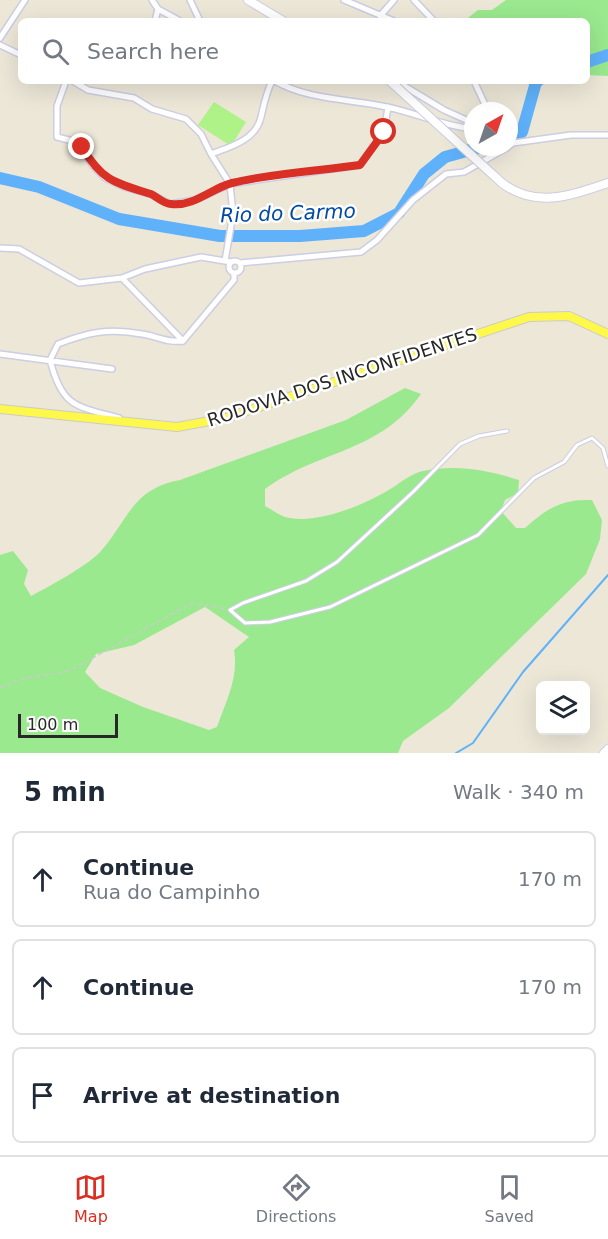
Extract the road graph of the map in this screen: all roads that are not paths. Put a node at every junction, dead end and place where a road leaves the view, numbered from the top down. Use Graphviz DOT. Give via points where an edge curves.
graph roads {
  1 [pos="24,0"];
  2 [pos="152,0"];
  3 [pos="190,0"];
  4 [pos="248,0"];
  5 [pos="344,0"];
  6 [pos="394,0"];
  7 [pos="414,0"];
  8 [pos="158,9"];
  9 [pos="380,16"];
  10 [pos="156,18"];
  11 [pos="174,18"];
  12 [pos="199,18"];
  13 [pos="278,18"];
  14 [pos="386,18"];
  15 [pos="431,18"];
  16 [pos="0,38"];
  17 [pos="0,45"];
  18 [pos="18,54"];
  19 [pos="65,84"];
  20 [pos="79,84"];
  21 [pos="272,84"];
  22 [pos="279,84"];
  23 [pos="393,84"];
  24 [pos="401,84"];
  25 [pos="475,84"];
  26 [pos="484,102"];
  27 [pos="388,107"];
  28 [pos="464,119"];
  29 [pos="464,128"];
  30 [pos="608,135"];
  31 [pos="518,143"];
  32 [pos="211,154"];
  33 [pos="490,156"];
  34 [pos="608,183"];
  35 [pos="230,184"];
  36 [pos="0,248"];
  37 [pos="228,261"];
  38 [pos="240,263"];
  39 [pos="234,273"];
  40 [pos="122,278"];
  41 [pos="608,334"];
  42 [pos="183,340"];
  43 [pos="0,354"];
  44 [pos="50,360"];
  45 [pos="112,369"];
  46 [pos="0,409"];
  47 [pos="149,426"];
  48 [pos="507,431"];
  49 [pos="608,466"];
  50 [pos="608,749"];
  51 [pos="604,753"];
  1 -- 16 [label="street"];
  2 -- 8 [label="street"];
  3 -- 12 [label="street"];
  4 -- 13 [label="main road"];
  5 -- 9 [label="street"];
  6 -- 9 [label="street"];
  7 -- 15 [label="street"];
  8 -- 10 [label="street"];
  8 -- 11 [label="street"];
  9 -- 14 [label="street"];
  17 -- 18 [label="street"];
  19 -- 35 [label="street" via="57,106 57,137 77,142 105,178 170,204 195,200"];
  20 -- 32 [label="street" via="88,90 134,98 152,109 186,119 201,134"];
  21 -- 32 [label="street" via="256,129 241,143"];
  22 -- 27 [label="street" via="290,90"];
  23 -- 34 [label="main road, bridge" via="502,183 518,192 552,199"];
  24 -- 28 [label="street"];
  25 -- 26 [label="street"];
  27 -- 29 [label="street"];
  27 -- 35 [label="street" via="384,132 360,165"];
  30 -- 31 [label="street" via="571,135"];
  32 -- 35 [label="street"];
  33 -- 38 [label="street" via="464,172 446,174 413,200 361,252"];
  35 -- 37 [label="street" via="233,214 226,248"];
  36 -- 40 [label="street" via="19,249 79,283"];
  37 -- 38 [label="street"];
  37 -- 39 [label="street"];
  37 -- 40 [label="street" via="201,257"];
  38 -- 39 [label="street" via="240,271"];
  39 -- 42 [label="street" via="234,280"];
  40 -- 42 [label="street"];
  41 -- 47 [label="main road, RODOVIA DOS INCONFIDENTES" via="569,316 530,317 226,418 177,427"];
  42 -- 44 [label="street" via="169,343 144,334 108,329 58,344"];
  43 -- 44 [label="street"];
  44 -- 45 [label="street"];
  44 -- 47 [label="street" via="57,387 80,408"];
  46 -- 47 [label="main road, RODOVIA DOS INCONFIDENTES"];
  48 -- 49 [label="lane" via="460,444 337,562 306,581 230,610 245,622 270,622 330,607 478,535 526,485 564,462 577,445 592,438 603,448"];
  50 -- 51 [label="main road"];
}
